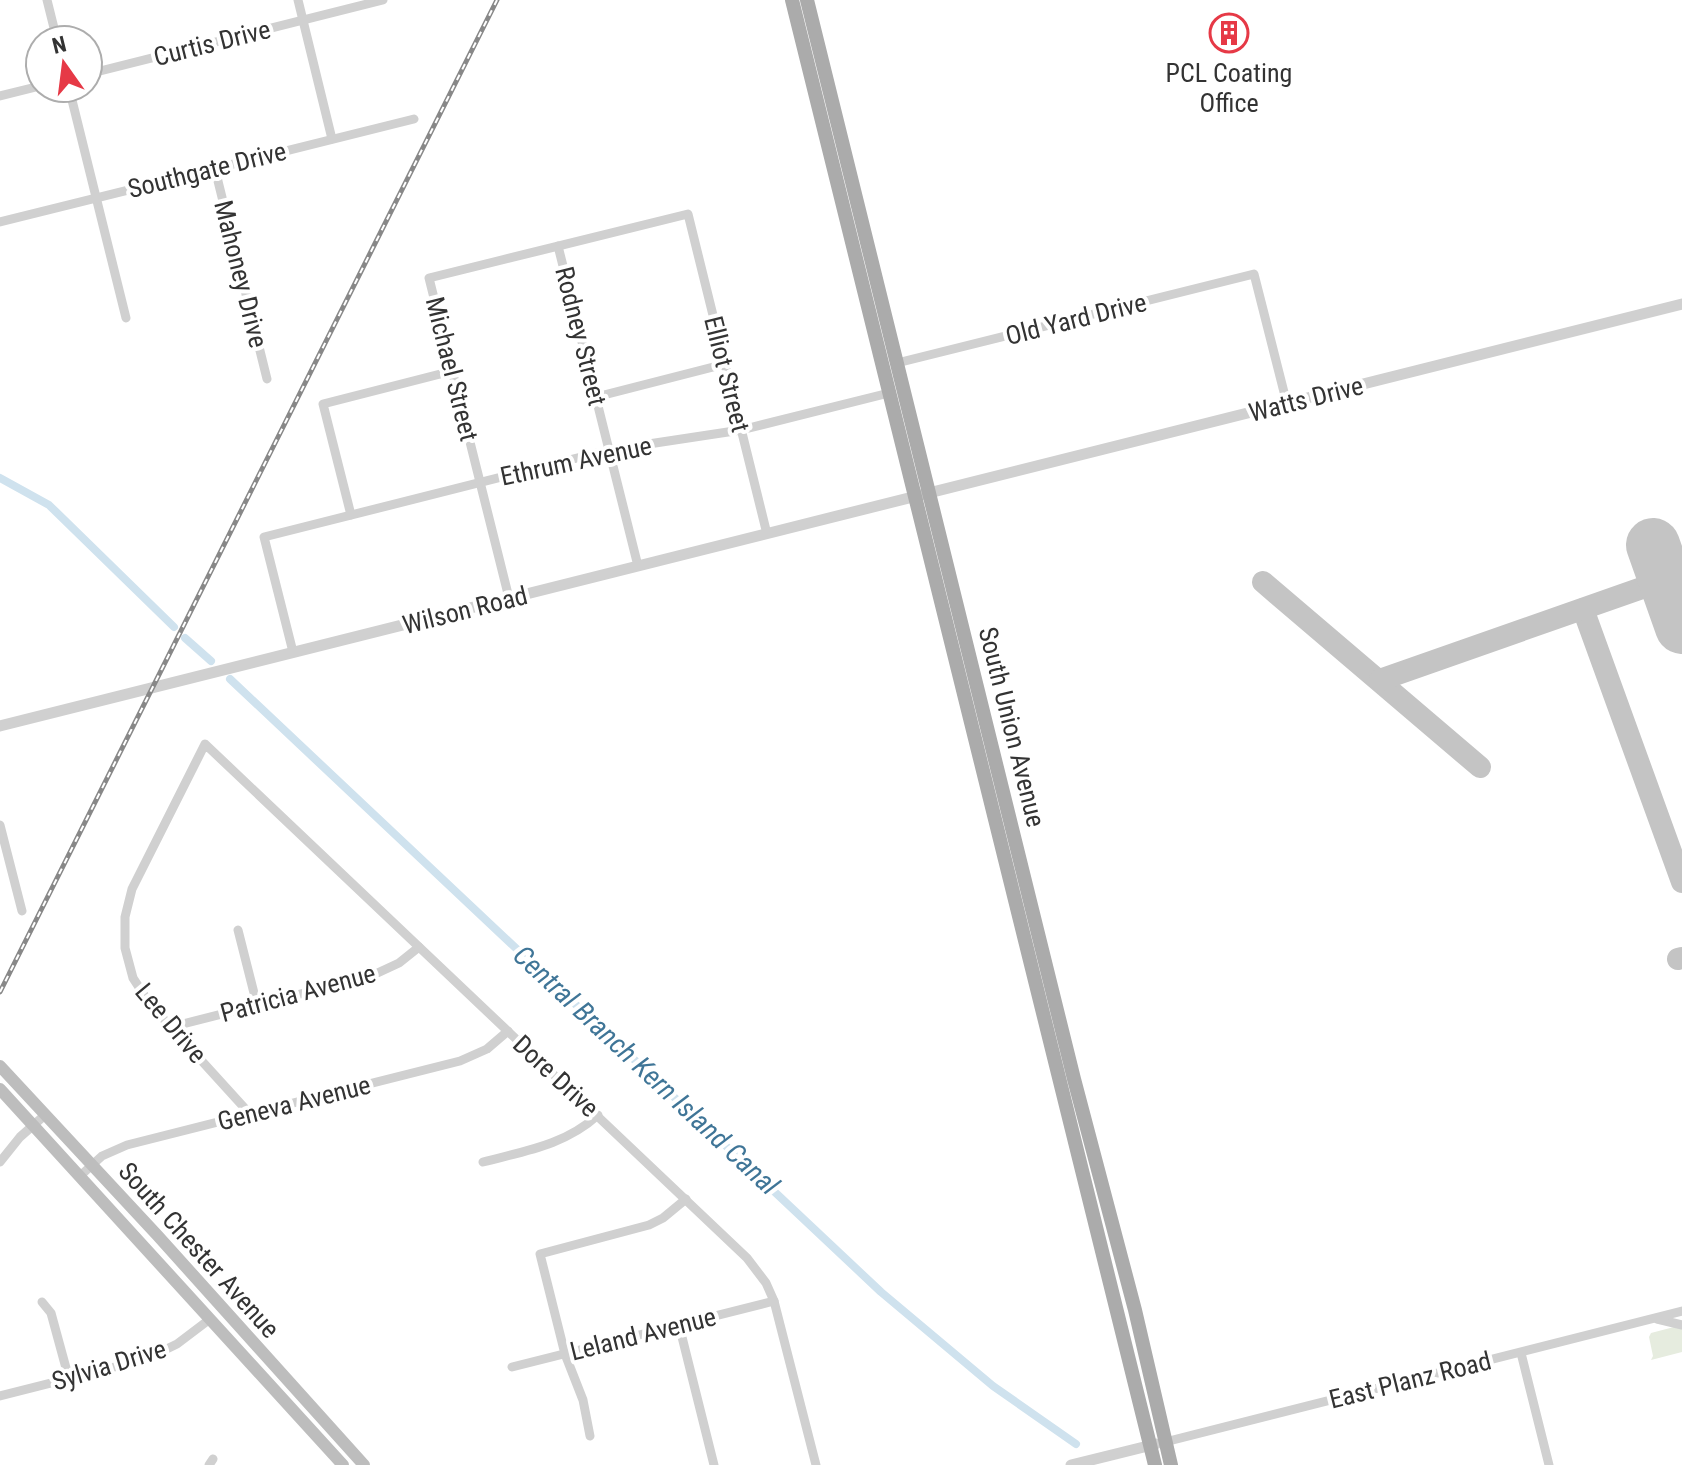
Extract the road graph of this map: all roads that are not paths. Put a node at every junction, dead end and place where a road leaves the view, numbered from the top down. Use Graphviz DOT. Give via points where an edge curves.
graph roads {
  1 [pos="47,0"];
  2 [pos="298,0"];
  3 [pos="383,0"];
  4 [pos="792,0"];
  5 [pos="799,0"];
  6 [pos="807,0"];
  7 [pos="303,20"];
  8 [pos="53,24"];
  9 [pos="815,33"];
  10 [pos="104,70"];
  11 [pos="24,90"];
  12 [pos="0,96"];
  13 [pos="73,104"];
  14 [pos="414,119"];
  15 [pos="829,119"];
  16 [pos="332,139"];
  17 [pos="215,169"];
  18 [pos="96,198"];
  19 [pos="0,222"];
  20 [pos="558,246"];
  21 [pos="1682,304"];
  22 [pos="126,318"];
  23 [pos="897,363"];
  24 [pos="725,364"];
  25 [pos="452,371"];
  26 [pos="267,379"];
  27 [pos="889,393"];
  28 [pos="596,397"];
  29 [pos="1287,404"];
  30 [pos="741,430"];
  31 [pos="609,450"];
  32 [pos="480,482"];
  33 [pos="922,495"];
  34 [pos="351,515"];
  35 [pos="767,534"];
  36 [pos="638,566"];
  37 [pos="509,598"];
  38 [pos="293,652"];
  39 [pos="0,726"];
  40 [pos="982,737"];
  41 [pos="205,744"];
  42 [pos="0,825"];
  43 [pos="2,844"];
  44 [pos="1015,899"];
  45 [pos="22,911"];
  46 [pos="238,930"];
  47 [pos="419,947"];
  48 [pos="1047,967"];
  49 [pos="1040,1001"];
  50 [pos="257,1005"];
  51 [pos="171,1027"];
  52 [pos="508,1031"];
  53 [pos="0,1066"];
  54 [pos="1074,1079"];
  55 [pos="0,1089"];
  56 [pos="250,1114"];
  57 [pos="45,1115"];
  58 [pos="598,1115"];
  59 [pos="34,1126"];
  60 [pos="0,1162"];
  61 [pos="483,1162"];
  62 [pos="92,1166"];
  63 [pos="80,1176"];
  64 [pos="686,1199"];
  65 [pos="1097,1200"];
  66 [pos="774,1301"];
  67 [pos="42,1302"];
  68 [pos="1682,1311"];
  69 [pos="1654,1318"];
  70 [pos="210,1319"];
  71 [pos="679,1325"];
  72 [pos="1682,1325"];
  73 [pos="1521,1353"];
  74 [pos="565,1354"];
  75 [pos="512,1367"];
  76 [pos="69,1379"];
  77 [pos="0,1396"];
  78 [pos="590,1436"];
  79 [pos="1165,1442"];
  80 [pos="1150,1445"];
  81 [pos="343,1465"];
  82 [pos="364,1465"];
  83 [pos="714,1465"];
  84 [pos="816,1465"];
  85 [pos="1071,1465"];
  86 [pos="1155,1465"];
  87 [pos="1171,1465"];
  88 [pos="1549,1465"];
  1 -- 8 [label="street"];
  2 -- 7 [label="street"];
  3 -- 7 [label="street, Curtis Drive"];
  4 -- 15 [label="main road, South Union Avenue"];
  5 -- 9 [label="main road"];
  6 -- 9 [label="main road, South Union Avenue"];
  7 -- 10 [label="street, Curtis Drive"];
  7 -- 16 [label="street"];
  9 -- 15 [label="main road, South Union Avenue"];
  11 -- 12 [label="street"];
  13 -- 18 [label="street"];
  14 -- 16 [label="street, Southgate Drive"];
  15 -- 23 [label="main road, South Union Avenue" via="846,190 856,199"];
  15 -- 27 [label="main road, South Union Avenue"];
  16 -- 17 [label="street, Southgate Drive"];
  17 -- 18 [label="street, Southgate Drive"];
  17 -- 26 [label="street, Mahoney Drive"];
  18 -- 19 [label="street, Southgate Drive"];
  18 -- 22 [label="street"];
  20 -- 24 [label="street, Elliot Street" via="688,214"];
  20 -- 25 [label="street, Michael Street" via="429,278"];
  20 -- 28 [label="street, Rodney Street"];
  21 -- 29 [label="street, Watts Drive"];
  23 -- 29 [label="street, Old Yard Drive" via="1254,274"];
  23 -- 33 [label="main road, South Union Avenue"];
  24 -- 28 [label="street"];
  24 -- 30 [label="street, Elliot Street"];
  25 -- 32 [label="street, Michael Street"];
  25 -- 34 [label="street" via="323,404"];
  27 -- 30 [label="street, Ethrum Avenue"];
  27 -- 33 [label="main road, South Union Avenue"];
  28 -- 31 [label="street, Rodney Street"];
  29 -- 33 [label="street, Watts Drive"];
  30 -- 31 [label="street, Ethrum Avenue"];
  30 -- 35 [label="street, Elliot Street"];
  31 -- 32 [label="street, Ethrum Avenue"];
  31 -- 36 [label="street, Rodney Street"];
  32 -- 34 [label="street, Ethrum Avenue"];
  32 -- 37 [label="street, Michael Street"];
  33 -- 35 [label="street, Wilson Road"];
  33 -- 40 [label="main road, South Union Avenue"];
  34 -- 38 [label="street, Ethrum Avenue" via="264,537"];
  35 -- 36 [label="street, Wilson Road"];
  36 -- 37 [label="street, Wilson Road"];
  37 -- 38 [label="street, Wilson Road"];
  38 -- 39 [label="street, Wilson Road"];
  40 -- 44 [label="main road, South Union Avenue"];
  40 -- 48 [label="main road, South Union Avenue"];
  41 -- 47 [label="street, Dore Drive"];
  41 -- 51 [label="street, Lee Drive" via="132,889 125,917 125,948 133,978"];
  42 -- 43 [label="street"];
  43 -- 45 [label="street"];
  44 -- 48 [label="main road" via="1024,904 1038,961"];
  44 -- 49 [label="main road, South Union Avenue"];
  46 -- 50 [label="street"];
  47 -- 50 [label="street, Patricia Avenue" via="371,976"];
  47 -- 52 [label="street, Dore Drive"];
  48 -- 54 [label="main road, South Union Avenue"];
  49 -- 54 [label="main road"];
  49 -- 65 [label="main road, South Union Avenue"];
  50 -- 51 [label="street, Patricia Avenue"];
  51 -- 56 [label="street, Lee Drive"];
  52 -- 56 [label="street, Geneva Avenue" via="487,1049 460,1061"];
  52 -- 58 [label="street, Dore Drive"];
  53 -- 57 [label="main road, South Chester Avenue"];
  54 -- 65 [label="main road, South Union Avenue"];
  55 -- 59 [label="main road, South Chester Avenue"];
  56 -- 62 [label="street, Geneva Avenue" via="127,1145"];
  57 -- 59 [label="street"];
  57 -- 62 [label="main road, South Chester Avenue"];
  58 -- 61 [label="street" via="559,1142"];
  58 -- 64 [label="street, Dore Drive"];
  59 -- 60 [label="street"];
  59 -- 63 [label="main road, South Chester Avenue"];
  62 -- 63 [label="street, Geneva Avenue"];
  62 -- 82 [label="main road, South Chester Avenue"];
  63 -- 70 [label="main road, South Chester Avenue"];
  64 -- 66 [label="street, Dore Drive" via="747,1258"];
  64 -- 74 [label="street" via="649,1225 540,1254"];
  65 -- 79 [label="main road, South Union Avenue" via="1135,1310"];
  65 -- 80 [label="main road, South Union Avenue"];
  66 -- 71 [label="street, Leland Avenue"];
  66 -- 84 [label="street, Dore Drive"];
  67 -- 76 [label="street" via="51,1313"];
  68 -- 69 [label="street, East Planz Road"];
  69 -- 72 [label="street, East Planz Road"];
  69 -- 73 [label="street, East Planz Road"];
  70 -- 76 [label="street, Sylvia Drive" via="162,1353"];
  70 -- 81 [label="main road, South Chester Avenue"];
  71 -- 74 [label="street, Leland Avenue"];
  71 -- 83 [label="street"];
  73 -- 79 [label="street, East Planz Road"];
  73 -- 88 [label="street"];
  74 -- 75 [label="street, Leland Avenue"];
  74 -- 78 [label="street"];
  76 -- 77 [label="street, Sylvia Drive"];
  79 -- 80 [label="street"];
  79 -- 87 [label="main road, South Union Avenue"];
  80 -- 85 [label="street"];
  80 -- 86 [label="main road, South Union Avenue"];
}
